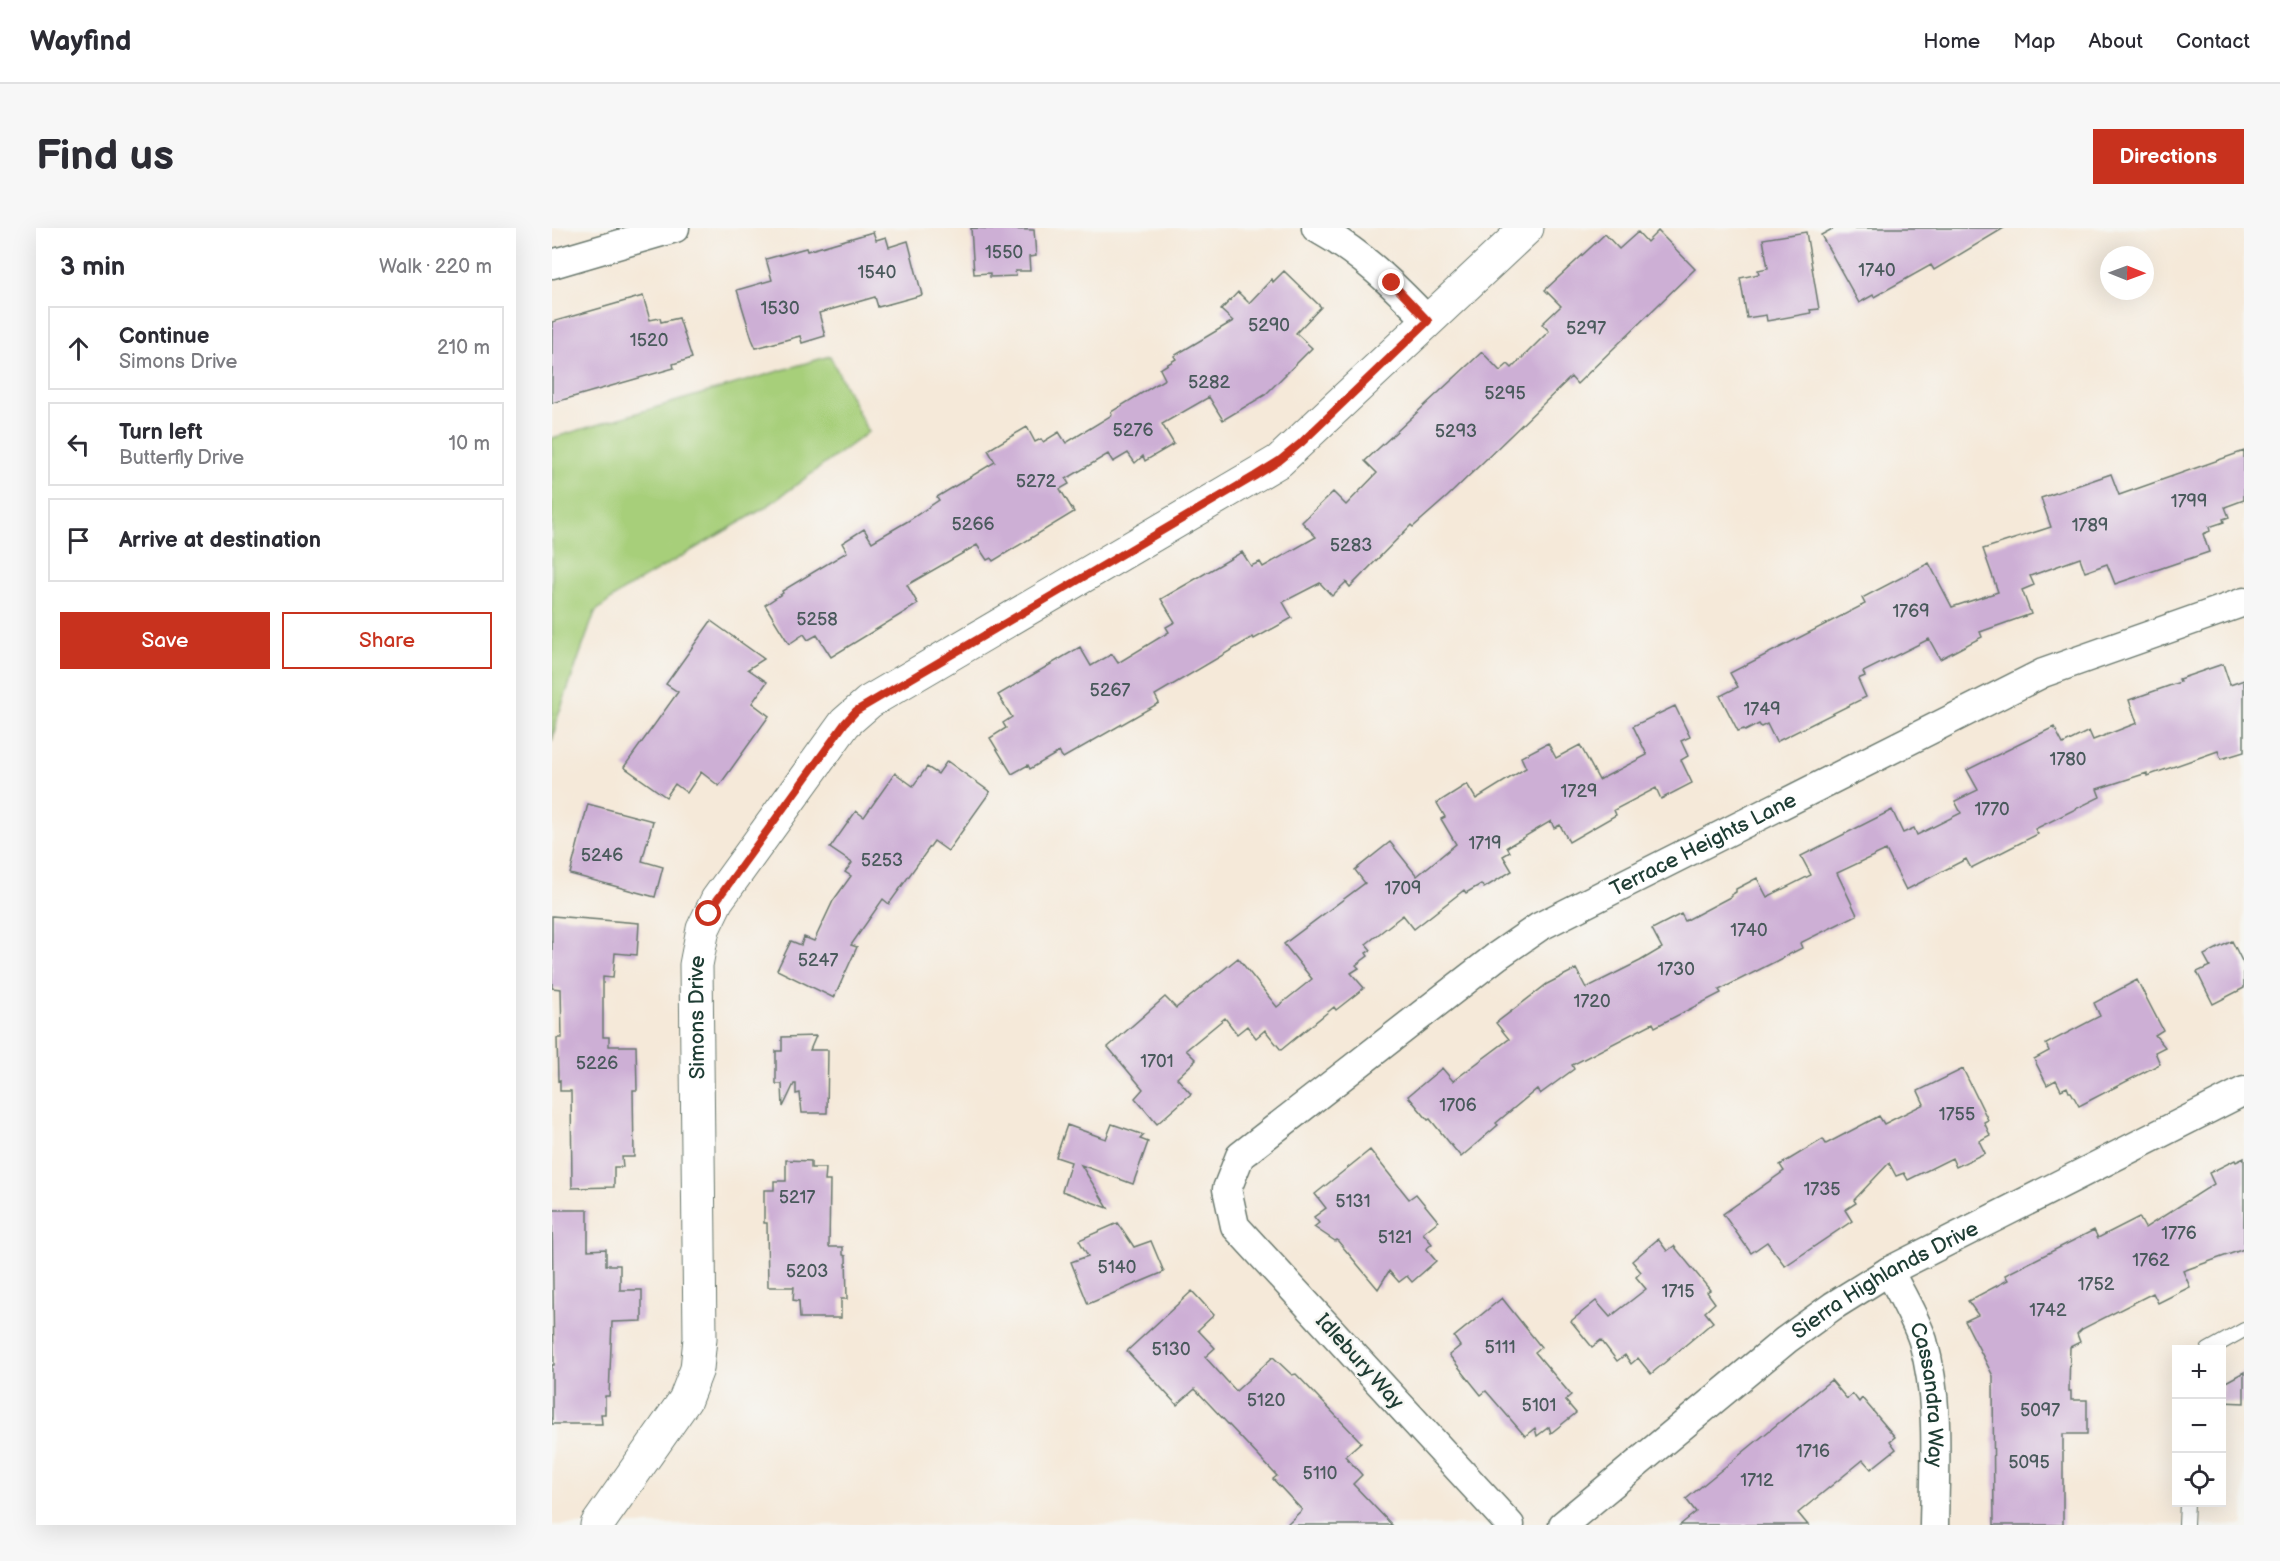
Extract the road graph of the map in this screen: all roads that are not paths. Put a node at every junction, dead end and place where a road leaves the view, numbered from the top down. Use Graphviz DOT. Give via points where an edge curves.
graph roads {
  1 [pos="675,228"];
  2 [pos="1316,228"];
  3 [pos="1527,228"];
  4 [pos="552,264"];
  5 [pos="1428,321"];
  6 [pos="2244,602"];
  7 [pos="2244,1091"];
  8 [pos="1227,1189"];
  9 [pos="1889,1271"];
  10 [pos="2244,1330"];
  11 [pos="2217,1345"];
  12 [pos="2187,1507"];
  13 [pos="597,1525"];
  14 [pos="1510,1525"];
  15 [pos="1563,1525"];
  16 [pos="1934,1525"];
  17 [pos="2186,1525"];
  1 -- 4 [label="street"];
  2 -- 5 [label="street" via="1364,259"];
  3 -- 5 [label="street, Simons Drive"];
  5 -- 13 [label="street, Simons Drive" via="1279,461 856,711 717,900 704,929 696,965 700,1326 697,1369 685,1400"];
  6 -- 8 [label="street, Terrace Heights Lane" via="2043,673 1539,927 1240,1156"];
  7 -- 9 [label="street, Sierra Highlands Drive"];
  8 -- 14 [label="street, Idlebury Way" via="1235,1226"];
  9 -- 15 [label="street, Sierra Highlands Drive" via="1786,1340"];
  9 -- 16 [label="street, Cassandra Way" via="1922,1340 1930,1377 1935,1419"];
  10 -- 11 [label="lane"];
  12 -- 17 [label="lane"];
}
